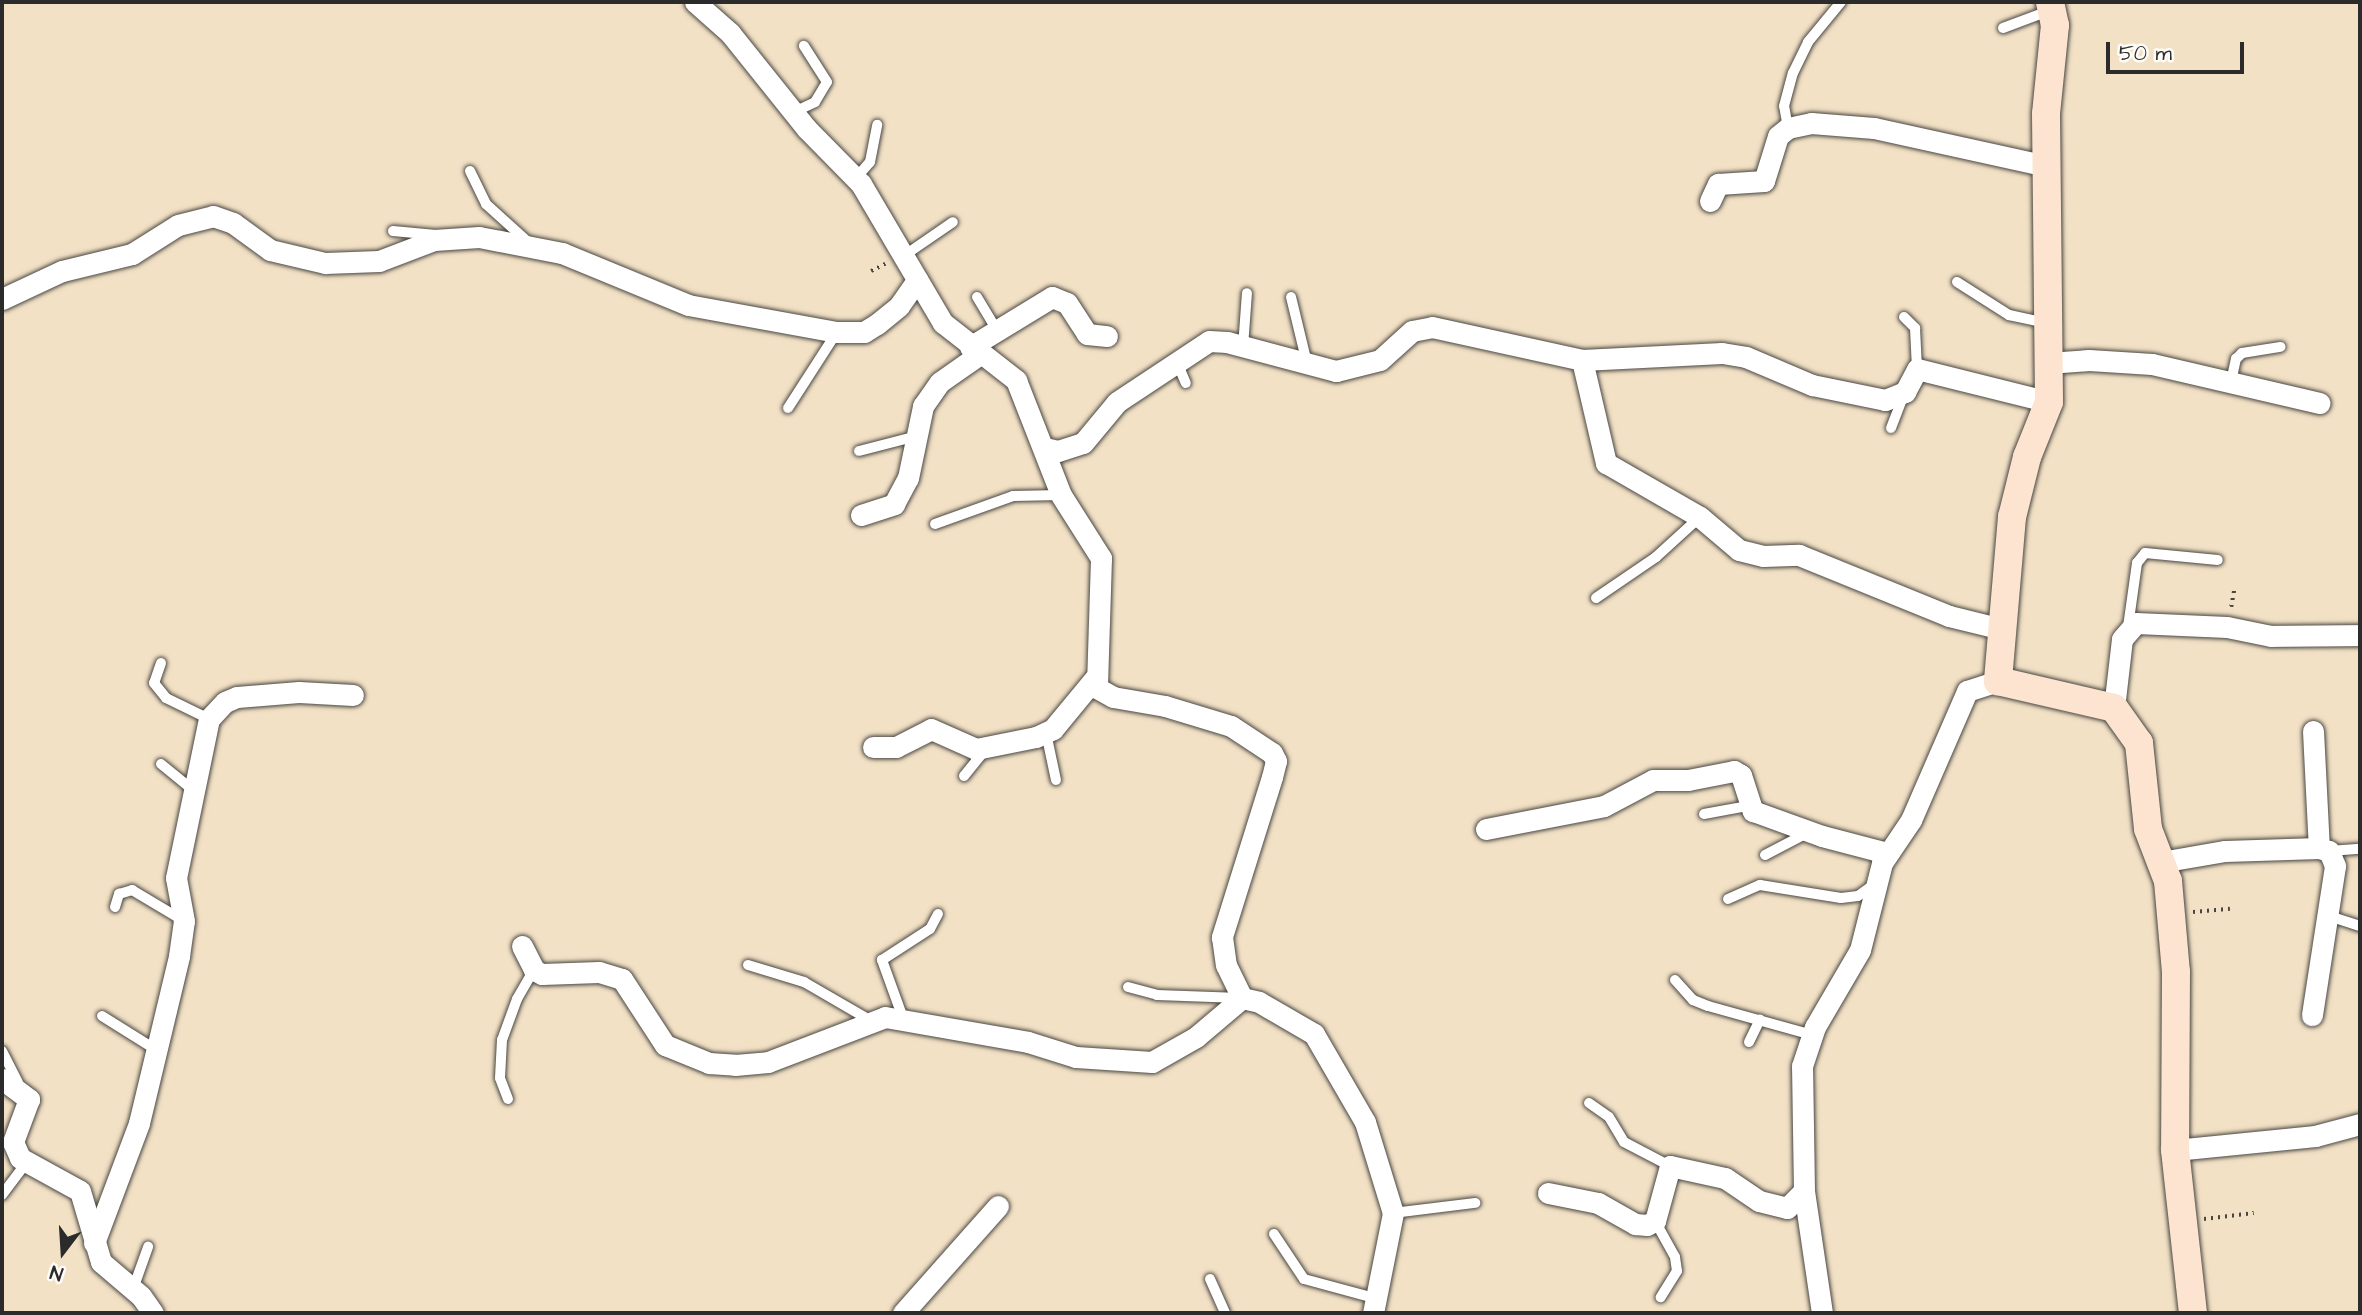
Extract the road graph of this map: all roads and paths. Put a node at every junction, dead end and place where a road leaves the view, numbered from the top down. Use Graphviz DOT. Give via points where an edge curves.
graph roads {
  1 [pos="695,2"];
  2 [pos="1841,2"];
  3 [pos="2052,5"];
  4 [pos="2003,28"];
  5 [pos="804,46"];
  6 [pos="794,112"];
  7 [pos="877,125"];
  8 [pos="1788,128"];
  9 [pos="2047,166"];
  10 [pos="470,172"];
  11 [pos="856,178"];
  12 [pos="1710,201"];
  13 [pos="953,222"];
  14 [pos="393,230"];
  15 [pos="453,237"];
  16 [pos="533,247"];
  17 [pos="905,255"];
  18 [pos="916,280"];
  19 [pos="1957,282"];
  20 [pos="1247,293"];
  21 [pos="977,297"];
  22 [pos="1291,298"];
  23 [pos="2,299"];
  24 [pos="1904,317"];
  25 [pos="2051,323"];
  26 [pos="996,329"];
  27 [pos="837,332"];
  28 [pos="1107,336"];
  29 [pos="2281,346"];
  30 [pos="1243,347"];
  31 [pos="974,350"];
  32 [pos="1176,360"];
  33 [pos="1582,360"];
  34 [pos="2048,363"];
  35 [pos="1308,367"];
  36 [pos="1917,369"];
  37 [pos="2231,382"];
  38 [pos="1186,383"];
  39 [pos="1905,392"];
  40 [pos="2049,402"];
  41 [pos="2320,403"];
  42 [pos="788,408"];
  43 [pos="1891,429"];
  44 [pos="913,437"];
  45 [pos="1045,448"];
  46 [pos="859,451"];
  47 [pos="1061,495"];
  48 [pos="861,515"];
  49 [pos="1700,517"];
  50 [pos="935,524"];
  51 [pos="2218,560"];
  52 [pos="1595,598"];
  53 [pos="2128,627"];
  54 [pos="2002,629"];
  55 [pos="2360,635"];
  56 [pos="161,663"];
  57 [pos="1095,678"];
  58 [pos="1998,681"];
  59 [pos="353,695"];
  60 [pos="2114,708"];
  61 [pos="209,719"];
  62 [pos="2313,731"];
  63 [pos="1046,733"];
  64 [pos="873,747"];
  65 [pos="985,750"];
  66 [pos="160,764"];
  67 [pos="964,776"];
  68 [pos="1056,780"];
  69 [pos="194,791"];
  70 [pos="1748,806"];
  71 [pos="1704,814"];
  72 [pos="1486,829"];
  73 [pos="1809,832"];
  74 [pos="2360,849"];
  75 [pos="2324,850"];
  76 [pos="1886,853"];
  77 [pos="1765,855"];
  78 [pos="2161,862"];
  79 [pos="1877,877"];
  80 [pos="1728,899"];
  81 [pos="115,907"];
  82 [pos="2170,908"];
  83 [pos="2230,909"];
  84 [pos="939,914"];
  85 [pos="2326,915"];
  86 [pos="184,921"];
  87 [pos="2360,926"];
  88 [pos="522,946"];
  89 [pos="748,965"];
  90 [pos="534,970"];
  91 [pos="1675,980"];
  92 [pos="1128,987"];
  93 [pos="1242,998"];
  94 [pos="2312,1015"];
  95 [pos="102,1016"];
  96 [pos="903,1017"];
  97 [pos="1760,1019"];
  98 [pos="873,1021"];
  99 [pos="1814,1029"];
  100 [pos="1749,1042"];
  101 [pos="2,1051"];
  102 [pos="158,1051"];
  103 [pos="2,1079"];
  104 [pos="27,1094"];
  105 [pos="508,1099"];
  106 [pos="1589,1103"];
  107 [pos="2360,1124"];
  108 [pos="2175,1150"];
  109 [pos="26,1163"];
  110 [pos="1670,1166"];
  111 [pos="1804,1191"];
  112 [pos="1548,1193"];
  113 [pos="2,1195"];
  114 [pos="1475,1203"];
  115 [pos="998,1206"];
  116 [pos="1392,1213"];
  117 [pos="2254,1213"];
  118 [pos="1655,1221"];
  119 [pos="2185,1222"];
  120 [pos="1274,1234"];
  121 [pos="94,1243"];
  122 [pos="148,1247"];
  123 [pos="1210,1279"];
  124 [pos="133,1289"];
  125 [pos="1661,1297"];
  126 [pos="1375,1306"];
  127 [pos="153,1313"];
  128 [pos="903,1313"];
  129 [pos="1225,1313"];
  130 [pos="1822,1313"];
  131 [pos="2193,1313"];
  1 -- 6 [label="street" via="742,46"];
  2 -- 8 [label="lane" via="1808,42 1793,73 1784,106"];
  3 -- 4 [label="lane"];
  3 -- 9 [label="street"];
  5 -- 6 [label="lane" via="827,82 815,102"];
  6 -- 11 [label="street"];
  7 -- 11 [label="lane" via="870,162"];
  8 -- 9 [label="street" via="1840,123"];
  8 -- 12 [label="street" via="1778,136 1764,181 1724,181"];
  9 -- 25 [label="street"];
  10 -- 16 [label="lane" via="486,204"];
  11 -- 17 [label="street"];
  13 -- 17 [label="lane"];
  14 -- 15 [label="lane"];
  15 -- 16 [label="street"];
  15 -- 23 [label="street" via="379,261 325,263 270,250 233,223 213,216 196,218 132,254 80,265"];
  16 -- 27 [label="street" via="562,253 688,305"];
  17 -- 18 [label="street"];
  18 -- 27 [label="street" via="899,306 877,324 864,332"];
  18 -- 31 [label="street" via="943,323"];
  19 -- 25 [label="lane" via="2008,315"];
  20 -- 30 [label="lane"];
  21 -- 26 [label="lane"];
  22 -- 35 [label="lane"];
  24 -- 36 [label="lane" via="1915,328"];
  25 -- 34 [label="street"];
  26 -- 28 [label="street" via="1052,297 1067,303 1087,334"];
  26 -- 31 [label="street"];
  27 -- 42 [label="lane"];
  29 -- 37 [label="lane" via="2242,354 2236,359"];
  30 -- 32 [label="street" via="1209,341"];
  30 -- 35 [label="street"];
  31 -- 44 [label="street" via="931,392"];
  31 -- 45 [label="street" via="1016,380"];
  32 -- 38 [label="lane"];
  32 -- 45 [label="street" via="1117,402 1083,443 1058,451"];
  33 -- 35 [label="street" via="1420,326 1380,360 1365,366 1336,371"];
  33 -- 39 [label="street" via="1721,353 1746,357 1812,385 1861,398 1895,399"];
  33 -- 49 [label="street" via="1606,463"];
  34 -- 37 [label="street" via="2152,364"];
  34 -- 40 [label="street"];
  36 -- 39 [label="street"];
  36 -- 40 [label="street"];
  37 -- 41 [label="street"];
  39 -- 43 [label="lane"];
  40 -- 54 [label="street" via="2027,457 2012,517"];
  44 -- 46 [label="lane"];
  44 -- 48 [label="street" via="902,494 885,510"];
  45 -- 47 [label="street"];
  47 -- 50 [label="lane" via="1013,496"];
  47 -- 57 [label="street" via="1101,558"];
  49 -- 52 [label="lane" via="1656,557"];
  49 -- 54 [label="street" via="1751,555 1798,555 1950,616"];
  51 -- 53 [label="lane" via="2145,553 2137,563"];
  53 -- 55 [label="street" via="2136,622 2227,627 2271,636"];
  53 -- 60 [label="street" via="2122,639"];
  54 -- 58 [label="street"];
  56 -- 61 [label="lane" via="154,683 166,698"];
  57 -- 63 [label="street"];
  57 -- 93 [label="street" via="1104,694 1231,726 1266,747 1276,761 1222,937 1226,965"];
  58 -- 60 [label="street"];
  58 -- 76 [label="street" via="1967,691 1911,820"];
  59 -- 61 [label="street" via="299,692 237,698 225,702"];
  60 -- 78 [label="street" via="2139,743 2141,798"];
  61 -- 69 [label="street"];
  62 -- 75 [label="street"];
  63 -- 65 [label="street"];
  63 -- 68 [label="lane"];
  64 -- 65 [label="street" via="897,747 931,729"];
  65 -- 67 [label="lane"];
  66 -- 69 [label="lane"];
  69 -- 86 [label="street" via="176,878"];
  70 -- 71 [label="lane"];
  70 -- 72 [label="street" via="1741,775 1734,771 1688,780 1653,779 1604,806"];
  70 -- 73 [label="street"];
  73 -- 76 [label="street"];
  73 -- 77 [label="lane"];
  74 -- 75 [label="lane"];
  75 -- 78 [label="street" via="2192,853"];
  75 -- 85 [label="street" via="2335,866"];
  76 -- 79 [label="street"];
  78 -- 82 [label="street"];
  79 -- 80 [label="lane" via="1868,892 1858,896 1841,898 1760,885"];
  79 -- 99 [label="street" via="1860,950"];
  81 -- 86 [label="lane" via="119,894 132,890"];
  82 -- 83 [label="path" via="2194,913"];
  82 -- 108 [label="street" via="2176,971"];
  84 -- 96 [label="lane" via="930,929 882,960"];
  85 -- 87 [label="lane"];
  85 -- 94 [label="street"];
  86 -- 102 [label="street"];
  88 -- 90 [label="street"];
  89 -- 98 [label="lane" via="804,982"];
  90 -- 98 [label="street" via="542,974 613,974 622,979 665,1045 709,1063 768,1062"];
  90 -- 105 [label="lane" via="502,1040 500,1078"];
  91 -- 97 [label="lane" via="1693,1000"];
  92 -- 93 [label="lane" via="1157,995"];
  93 -- 96 [label="street" via="1196,1037 1152,1062 1076,1058 1028,1042"];
  93 -- 116 [label="street" via="1278,1010 1314,1034 1365,1122"];
  95 -- 102 [label="lane"];
  96 -- 98 [label="street"];
  97 -- 99 [label="lane" via="1809,1034"];
  97 -- 100 [label="lane"];
  99 -- 111 [label="street" via="1802,1066 1800,1092"];
  101 -- 104 [label="lane" via="7,1067"];
  102 -- 121 [label="street" via="127,1159"];
  103 -- 104 [label="street"];
  104 -- 109 [label="street" via="29,1103 13,1142"];
  106 -- 110 [label="lane" via="1609,1116 1624,1142"];
  107 -- 108 [label="street" via="2315,1136"];
  108 -- 119 [label="street"];
  109 -- 113 [label="lane"];
  109 -- 121 [label="street" via="80,1191"];
  110 -- 111 [label="street" via="1726,1178 1759,1201 1787,1208"];
  110 -- 118 [label="street"];
  111 -- 130 [label="street"];
  112 -- 118 [label="street" via="1598,1203 1635,1224"];
  114 -- 116 [label="lane"];
  115 -- 128 [label="street"];
  116 -- 126 [label="street"];
  117 -- 119 [label="path"];
  118 -- 125 [label="lane" via="1675,1257 1677,1271"];
  119 -- 131 [label="street"];
  120 -- 126 [label="lane" via="1304,1279"];
  121 -- 124 [label="street" via="101,1262"];
  122 -- 124 [label="lane"];
  123 -- 129 [label="lane"];
  124 -- 127 [label="street"];
}
